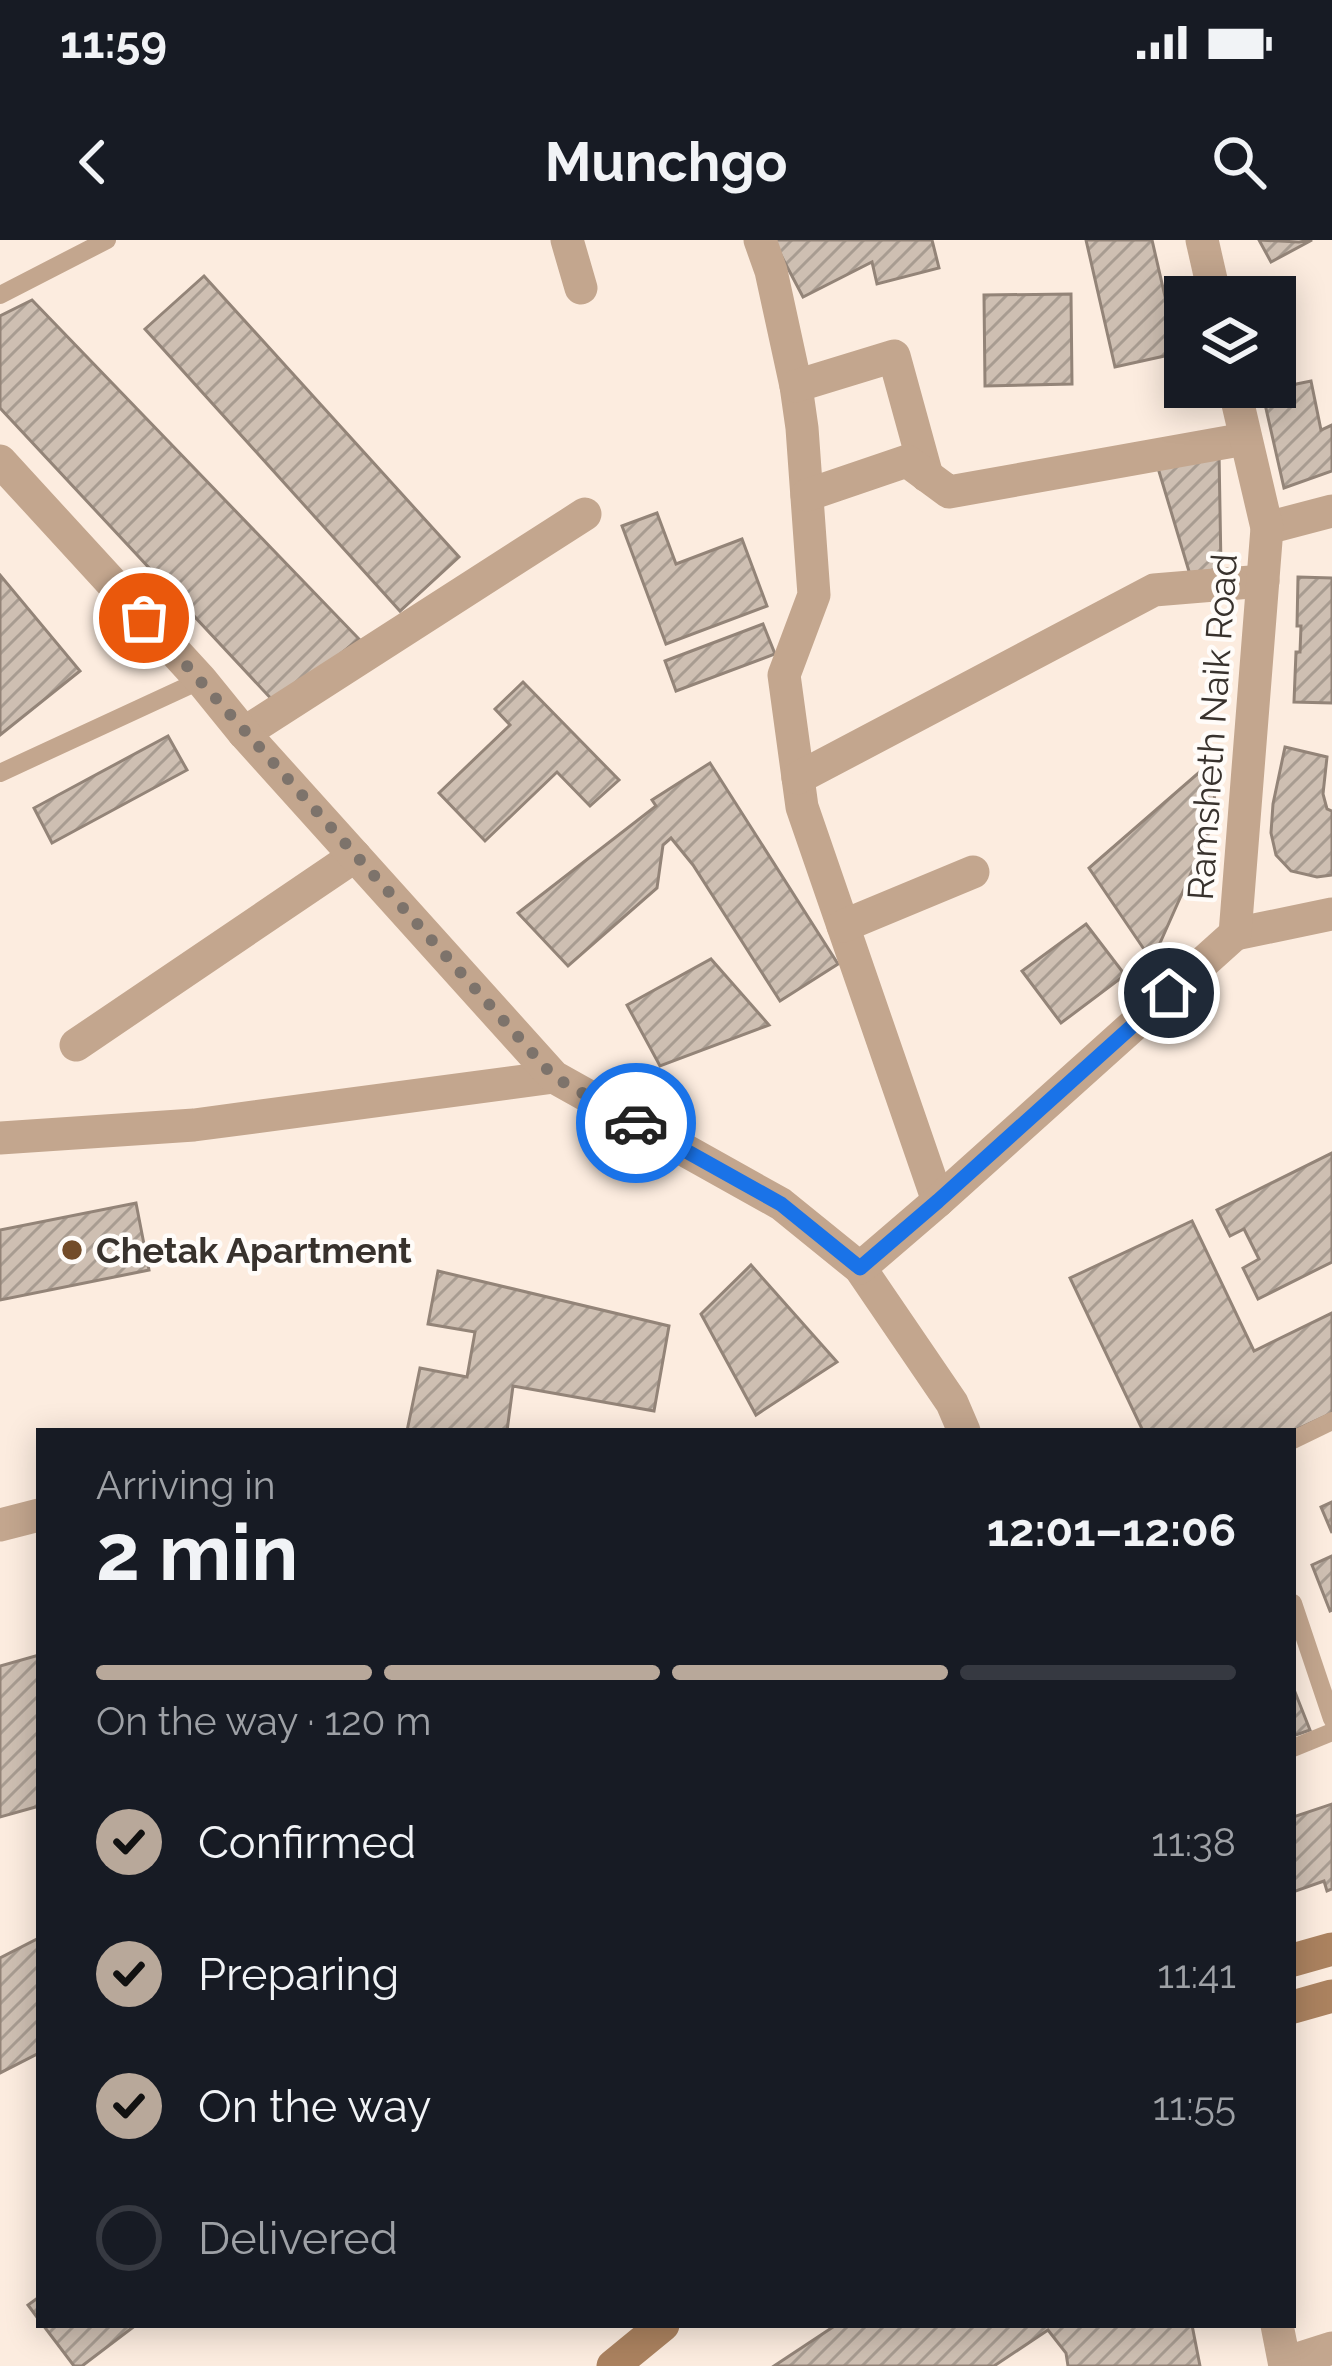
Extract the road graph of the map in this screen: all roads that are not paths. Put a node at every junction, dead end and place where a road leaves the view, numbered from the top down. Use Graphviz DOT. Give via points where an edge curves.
graph roads {
  1 [pos="107,240"];
  2 [pos="567,240"];
  3 [pos="760,240"];
  4 [pos="1202,240"];
  5 [pos="1210,276"];
  6 [pos="581,288"];
  7 [pos="0,295"];
  8 [pos="796,386"];
  9 [pos="1238,408"];
  10 [pos="1245,440"];
  11 [pos="0,461"];
  12 [pos="927,476"];
  13 [pos="807,495"];
  14 [pos="1332,511"];
  15 [pos="585,514"];
  16 [pos="1267,528"];
  17 [pos="1264,581"];
  18 [pos="201,680"];
  19 [pos="244,733"];
  20 [pos="0,773"];
  21 [pos="798,778"];
  22 [pos="355,856"];
  23 [pos="973,872"];
  24 [pos="1332,914"];
  25 [pos="843,926"];
  26 [pos="1235,934"];
  27 [pos="76,1045"];
  28 [pos="554,1077"];
  29 [pos="0,1138"];
  30 [pos="938,1201"];
  31 [pos="860,1268"];
  32 [pos="1332,1421"];
  33 [pos="963,1428"];
  34 [pos="1296,1439"];
  35 [pos="36,1516"];
  36 [pos="0,1525"];
  37 [pos="1296,1612"];
  38 [pos="1332,1719"];
  39 [pos="1332,1732"];
  40 [pos="1296,1747"];
  41 [pos="1332,1949"];
  42 [pos="1296,1959"];
  43 [pos="1332,1996"];
  44 [pos="1296,2006"];
  45 [pos="659,2328"];
  46 [pos="1278,2328"];
  47 [pos="1332,2348"];
  48 [pos="1285,2365"];
  49 [pos="614,2366"];
  1 -- 7 [label="lane"];
  2 -- 6 [label="street"];
  3 -- 8 [label="street"];
  4 -- 5 [label="street"];
  8 -- 12 [label="street" via="894,356"];
  8 -- 13 [label="street"];
  9 -- 10 [label="street, Ramsheth Naik Road"];
  10 -- 12 [label="street" via="949,492"];
  10 -- 16 [label="street, Ramsheth Naik Road"];
  11 -- 18 [label="street"];
  12 -- 13 [label="street" via="907,461"];
  13 -- 21 [label="street" via="814,595 784,675"];
  14 -- 16 [label="street"];
  15 -- 19 [label="street"];
  16 -- 17 [label="street, Ramsheth Naik Road"];
  17 -- 21 [label="street" via="1154,590"];
  17 -- 26 [label="street, Ramsheth Naik Road"];
  18 -- 19 [label="street"];
  18 -- 20 [label="lane"];
  19 -- 22 [label="street"];
  21 -- 25 [label="street"];
  22 -- 27 [label="street"];
  22 -- 28 [label="street"];
  23 -- 25 [label="street"];
  24 -- 26 [label="street"];
  25 -- 30 [label="street"];
  26 -- 30 [label="street, Ramsheth Naik Road"];
  28 -- 29 [label="street" via="194,1124"];
  28 -- 31 [label="street" via="781,1204"];
  30 -- 31 [label="street, Ramsheth Naik Road"];
  31 -- 33 [label="street"];
  32 -- 34 [label="lane"];
  35 -- 36 [label="street"];
  37 -- 38 [label="lane"];
  39 -- 40 [label="lane"];
  41 -- 42 [label="main road"];
  43 -- 44 [label="main road"];
  45 -- 49 [label="main road"];
  46 -- 48 [label="street"];
  47 -- 48 [label="street"];
}
